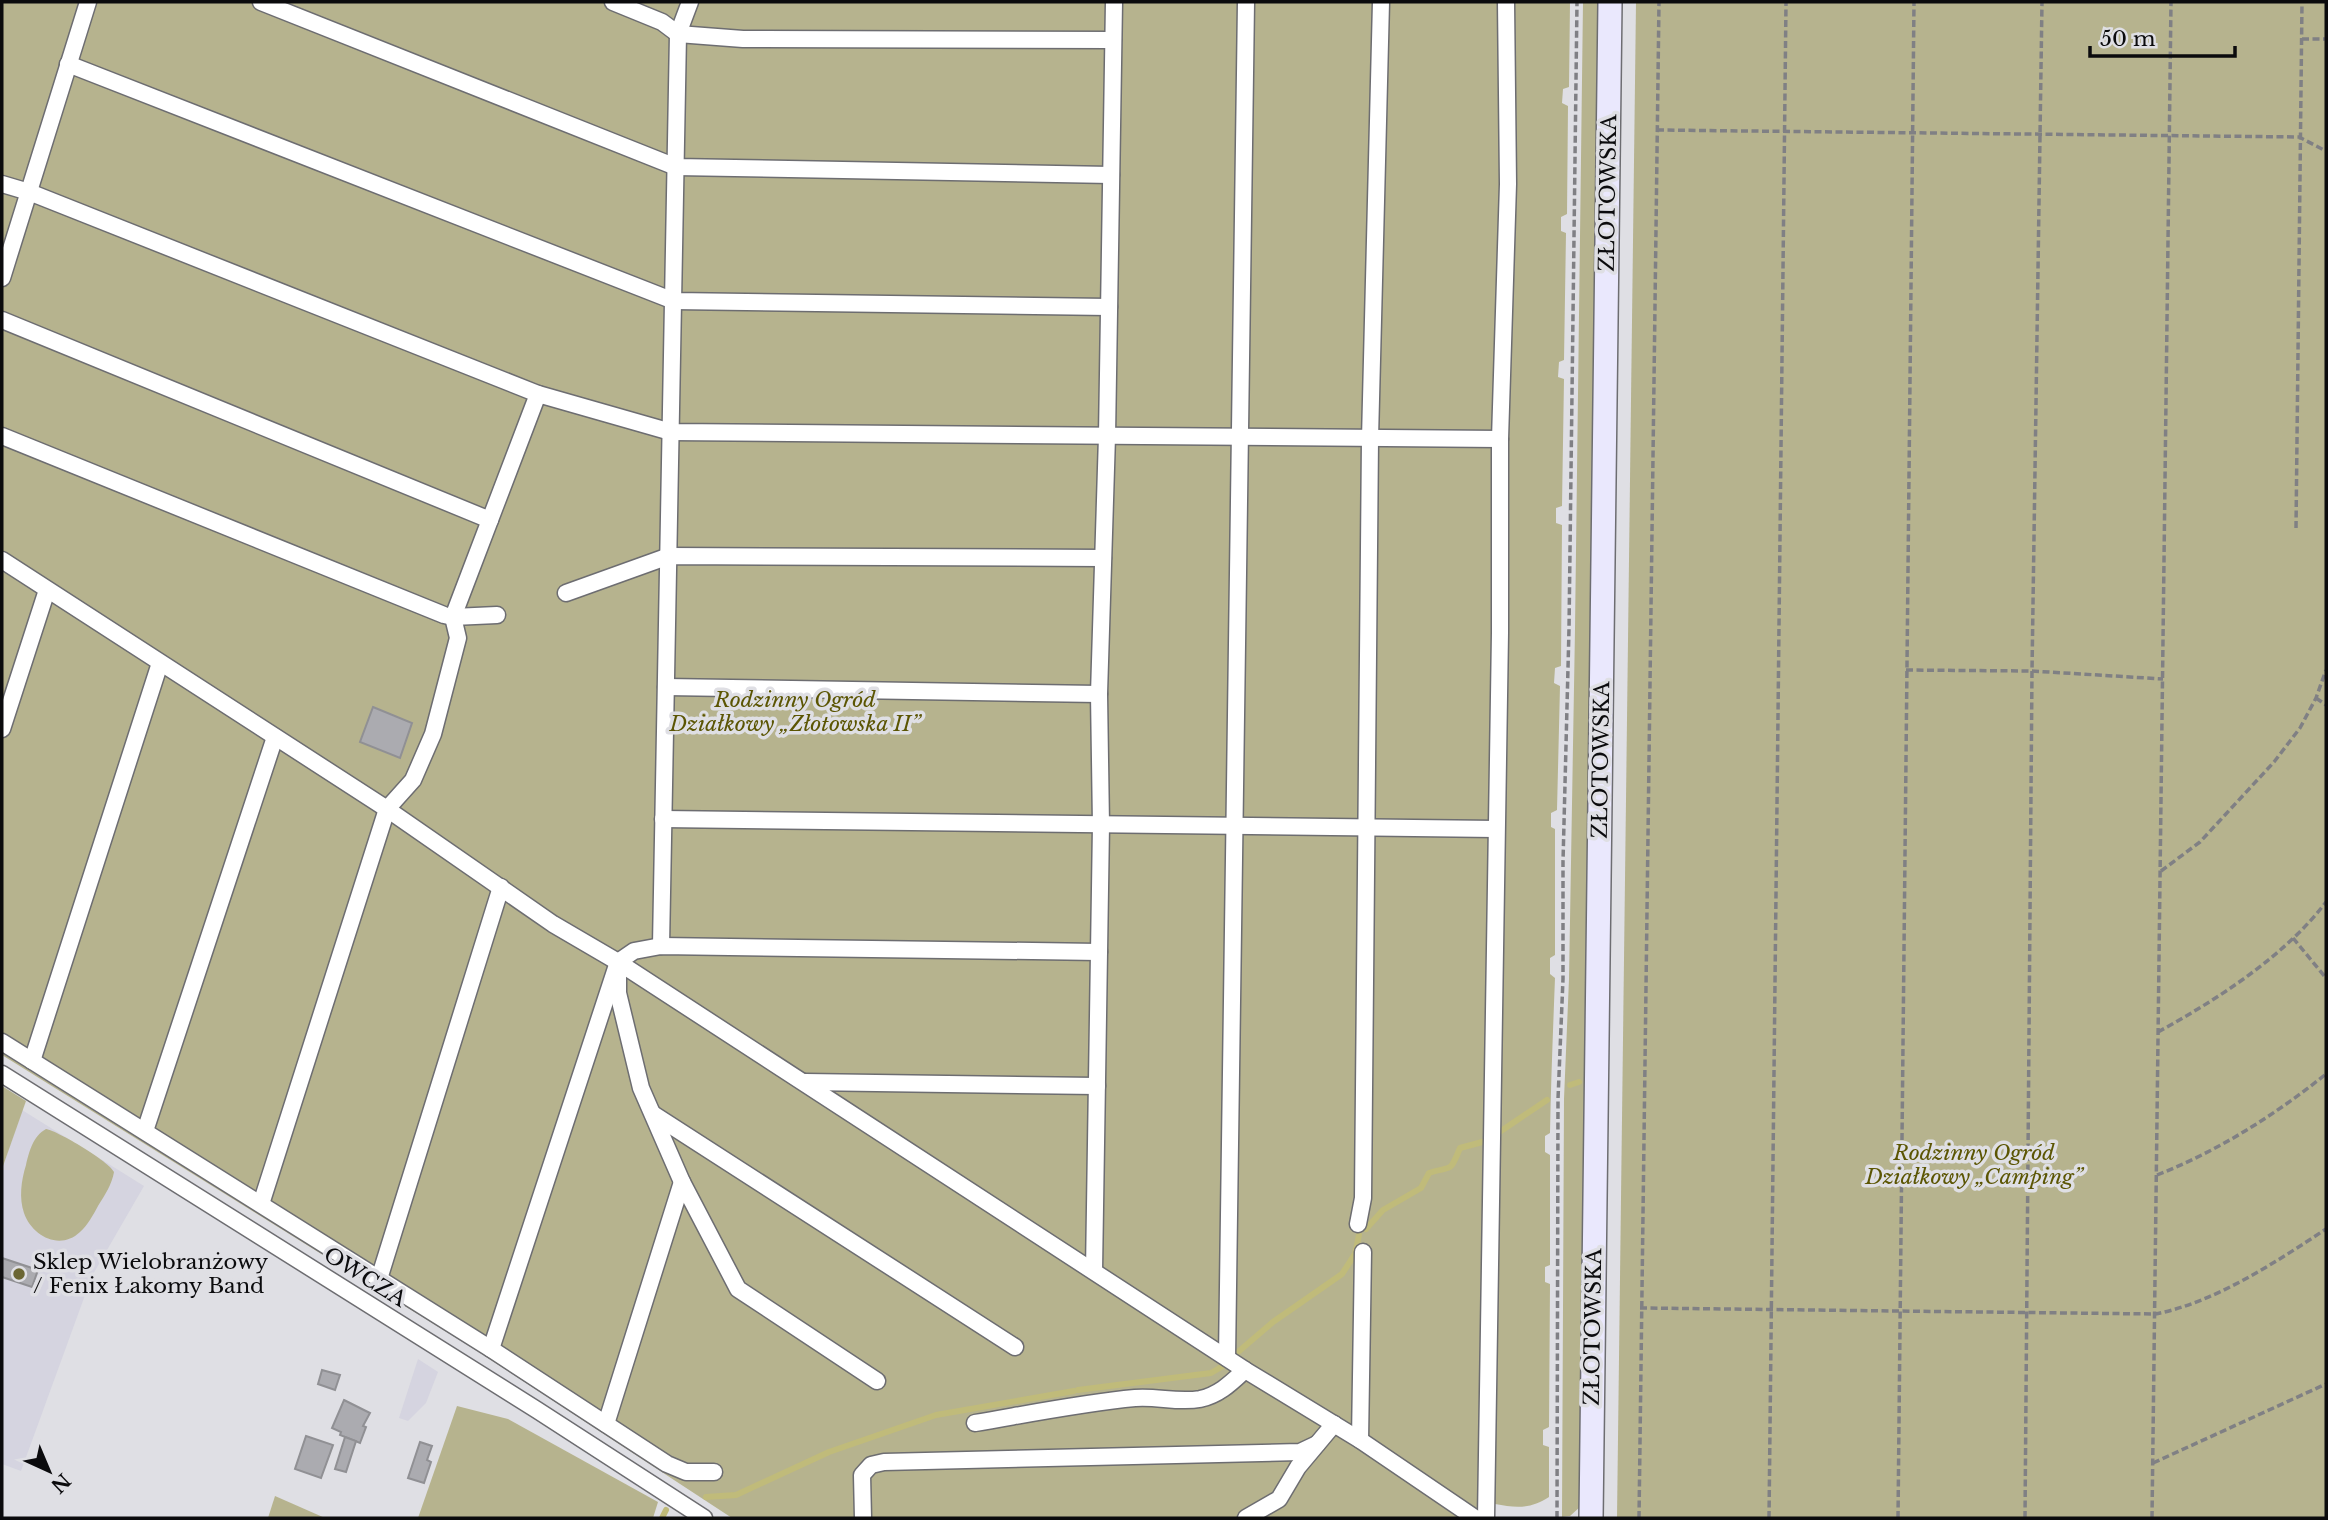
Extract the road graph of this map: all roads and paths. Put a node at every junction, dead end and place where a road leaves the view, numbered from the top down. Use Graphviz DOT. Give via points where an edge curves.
graph roads {
  1 [pos="88,2"];
  2 [pos="261,2"];
  3 [pos="613,2"];
  4 [pos="690,2"];
  5 [pos="1114,2"];
  6 [pos="1246,2"];
  7 [pos="1381,2"];
  8 [pos="1506,2"];
  9 [pos="1577,2"];
  10 [pos="1610,2"];
  11 [pos="1658,2"];
  12 [pos="1786,2"];
  13 [pos="1914,2"];
  14 [pos="2042,2"];
  15 [pos="2171,2"];
  16 [pos="2302,2"];
  17 [pos="678,34"];
  18 [pos="2302,39"];
  19 [pos="2326,39"];
  20 [pos="1113,40"];
  21 [pos="68,64"];
  22 [pos="1657,130"];
  23 [pos="1784,131"];
  24 [pos="1913,132"];
  25 [pos="2041,134"];
  26 [pos="2169,135"];
  27 [pos="2299,137"];
  28 [pos="2326,150"];
  29 [pos="676,167"];
  30 [pos="1111,175"];
  31 [pos="2,184"];
  32 [pos="29,192"];
  33 [pos="2,278"];
  34 [pos="674,301"];
  35 [pos="1109,307"];
  36 [pos="2,320"];
  37 [pos="538,394"];
  38 [pos="671,432"];
  39 [pos="2,436"];
  40 [pos="1107,436"];
  41 [pos="1241,437"];
  42 [pos="1370,439"];
  43 [pos="1500,439"];
  44 [pos="490,520"];
  45 [pos="2296,528"];
  46 [pos="669,556"];
  47 [pos="1103,558"];
  48 [pos="2,560"];
  49 [pos="47,590"];
  50 [pos="566,593"];
  51 [pos="497,615"];
  52 [pos="453,617"];
  53 [pos="160,663"];
  54 [pos="1906,670"];
  55 [pos="2326,670"];
  56 [pos="2032,671"];
  57 [pos="2163,679"];
  58 [pos="666,687"];
  59 [pos="1099,694"];
  60 [pos="2316,698"];
  61 [pos="2326,705"];
  62 [pos="2,729"];
  63 [pos="275,737"];
  64 [pos="387,809"];
  65 [pos="663,819"];
  66 [pos="1101,825"];
  67 [pos="1235,825"];
  68 [pos="1367,826"];
  69 [pos="1496,829"];
  70 [pos="2160,871"];
  71 [pos="501,887"];
  72 [pos="2326,902"];
  73 [pos="2293,938"];
  74 [pos="661,946"];
  75 [pos="1099,952"];
  76 [pos="618,962"];
  77 [pos="2326,978"];
  78 [pos="2158,1032"];
  79 [pos="2,1042"];
  80 [pos="32,1061"];
  81 [pos="2,1073"];
  82 [pos="2326,1074"];
  83 [pos="804,1082"];
  84 [pos="1097,1086"];
  85 [pos="653,1114"];
  86 [pos="145,1131"];
  87 [pos="2157,1175"];
  88 [pos="682,1182"];
  89 [pos="261,1204"];
  90 [pos="1358,1224"];
  91 [pos="2326,1229"];
  92 [pos="1363,1252"];
  93 [pos="1094,1271"];
  94 [pos="379,1279"];
  95 [pos="1640,1308"];
  96 [pos="1771,1310"];
  97 [pos="1900,1312"];
  98 [pos="2026,1313"];
  99 [pos="2155,1314"];
  100 [pos="1015,1347"];
  101 [pos="491,1349"];
  102 [pos="1227,1358"];
  103 [pos="1245,1370"];
  104 [pos="877,1381"];
  105 [pos="2326,1384"];
  106 [pos="975,1423"];
  107 [pos="606,1424"];
  108 [pos="1334,1424"];
  109 [pos="1360,1440"];
  110 [pos="1317,1444"];
  111 [pos="2153,1463"];
  112 [pos="713,1472"];
  113 [pos="704,1518"];
  114 [pos="863,1518"];
  115 [pos="1246,1518"];
  116 [pos="1475,1518"];
  117 [pos="1486,1518"];
  118 [pos="1557,1518"];
  119 [pos="1591,1518"];
  120 [pos="1639,1518"];
  121 [pos="1769,1518"];
  122 [pos="1898,1518"];
  123 [pos="2025,1518"];
  124 [pos="2152,1518"];
  1 -- 21 [label="street"];
  2 -- 29 [label="street"];
  3 -- 17 [label="street" via="662,22"];
  4 -- 17 [label="street"];
  5 -- 20 [label="street"];
  6 -- 41 [label="street"];
  7 -- 42 [label="street"];
  8 -- 43 [label="street" via="1508,184"];
  9 -- 118 [label="path" via="1558,1099"];
  10 -- 119 [label="street, ZŁOTOWSKA"];
  11 -- 22 [label="path"];
  12 -- 23 [label="path"];
  13 -- 24 [label="path"];
  14 -- 25 [label="path"];
  15 -- 26 [label="path"];
  16 -- 18 [label="path"];
  17 -- 20 [label="street" via="743,39"];
  17 -- 29 [label="street"];
  18 -- 19 [label="path"];
  18 -- 27 [label="path"];
  20 -- 30 [label="street"];
  21 -- 32 [label="street"];
  21 -- 34 [label="street"];
  22 -- 23 [label="path"];
  22 -- 95 [label="path"];
  23 -- 24 [label="path"];
  23 -- 96 [label="path"];
  24 -- 25 [label="path"];
  24 -- 54 [label="path"];
  25 -- 26 [label="path"];
  25 -- 56 [label="path"];
  26 -- 27 [label="path"];
  26 -- 57 [label="path"];
  27 -- 28 [label="path"];
  27 -- 45 [label="path"];
  29 -- 30 [label="street"];
  29 -- 34 [label="street"];
  30 -- 35 [label="street"];
  31 -- 32 [label="street"];
  32 -- 33 [label="street"];
  32 -- 37 [label="street"];
  34 -- 35 [label="street"];
  34 -- 38 [label="street"];
  35 -- 40 [label="street"];
  36 -- 44 [label="street"];
  37 -- 38 [label="street"];
  37 -- 44 [label="street"];
  38 -- 40 [label="street"];
  38 -- 46 [label="street"];
  39 -- 52 [label="street"];
  40 -- 41 [label="street"];
  40 -- 47 [label="street"];
  41 -- 42 [label="street"];
  41 -- 67 [label="street"];
  42 -- 43 [label="street"];
  42 -- 68 [label="street"];
  43 -- 69 [label="street"];
  44 -- 52 [label="street"];
  46 -- 47 [label="street"];
  46 -- 50 [label="street"];
  46 -- 58 [label="street"];
  47 -- 59 [label="street"];
  48 -- 49 [label="street"];
  49 -- 53 [label="street"];
  49 -- 62 [label="street"];
  51 -- 52 [label="street"];
  52 -- 64 [label="street" via="458,638 433,734 413,780"];
  53 -- 63 [label="street"];
  53 -- 80 [label="street"];
  54 -- 56 [label="path"];
  54 -- 97 [label="path"];
  55 -- 60 [label="path"];
  56 -- 57 [label="path"];
  56 -- 98 [label="path"];
  57 -- 70 [label="path"];
  58 -- 59 [label="street"];
  58 -- 65 [label="street"];
  59 -- 66 [label="street"];
  60 -- 61 [label="path"];
  60 -- 70 [label="path" via="2274,762 2200,842"];
  63 -- 64 [label="street"];
  63 -- 86 [label="street"];
  64 -- 71 [label="street"];
  64 -- 89 [label="street"];
  65 -- 66 [label="street"];
  65 -- 74 [label="street"];
  66 -- 67 [label="street"];
  66 -- 75 [label="street"];
  67 -- 68 [label="street"];
  67 -- 102 [label="street"];
  68 -- 69 [label="street"];
  68 -- 90 [label="street" via="1363,1198"];
  69 -- 117 [label="street"];
  70 -- 78 [label="path"];
  71 -- 76 [label="street"];
  71 -- 94 [label="street"];
  72 -- 73 [label="path"];
  73 -- 77 [label="path"];
  73 -- 78 [label="path" via="2210,1002"];
  74 -- 75 [label="street"];
  74 -- 76 [label="street" via="634,951"];
  75 -- 84 [label="street"];
  76 -- 83 [label="street"];
  76 -- 85 [label="street" via="618,993 640,1088"];
  76 -- 101 [label="street"];
  78 -- 87 [label="path"];
  79 -- 80 [label="street"];
  80 -- 86 [label="street"];
  81 -- 113 [label="street, OWCZA"];
  82 -- 87 [label="path" via="2250,1127"];
  83 -- 84 [label="street"];
  83 -- 93 [label="street"];
  84 -- 93 [label="street"];
  85 -- 88 [label="street"];
  85 -- 100 [label="street"];
  86 -- 89 [label="street"];
  87 -- 99 [label="path"];
  88 -- 104 [label="street" via="738,1289"];
  88 -- 107 [label="street"];
  89 -- 94 [label="street"];
  91 -- 99 [label="path" via="2226,1288"];
  92 -- 109 [label="street"];
  93 -- 102 [label="street"];
  94 -- 101 [label="street"];
  95 -- 96 [label="path"];
  95 -- 120 [label="path"];
  96 -- 97 [label="path"];
  96 -- 121 [label="path"];
  97 -- 98 [label="path"];
  97 -- 122 [label="path"];
  98 -- 99 [label="path"];
  98 -- 123 [label="path"];
  99 -- 111 [label="path"];
  101 -- 107 [label="street"];
  102 -- 103 [label="street"];
  103 -- 106 [label="street" via="1222,1390 1201,1399 1152,1396 1111,1400"];
  103 -- 108 [label="street"];
  105 -- 111 [label="path"];
  107 -- 112 [label="street" via="667,1464 686,1472"];
  108 -- 109 [label="street"];
  108 -- 110 [label="street"];
  109 -- 116 [label="street"];
  110 -- 114 [label="street" via="1300,1452 884,1462 871,1465 862,1475"];
  110 -- 115 [label="street" via="1279,1499"];
  111 -- 124 [label="path"];
}
